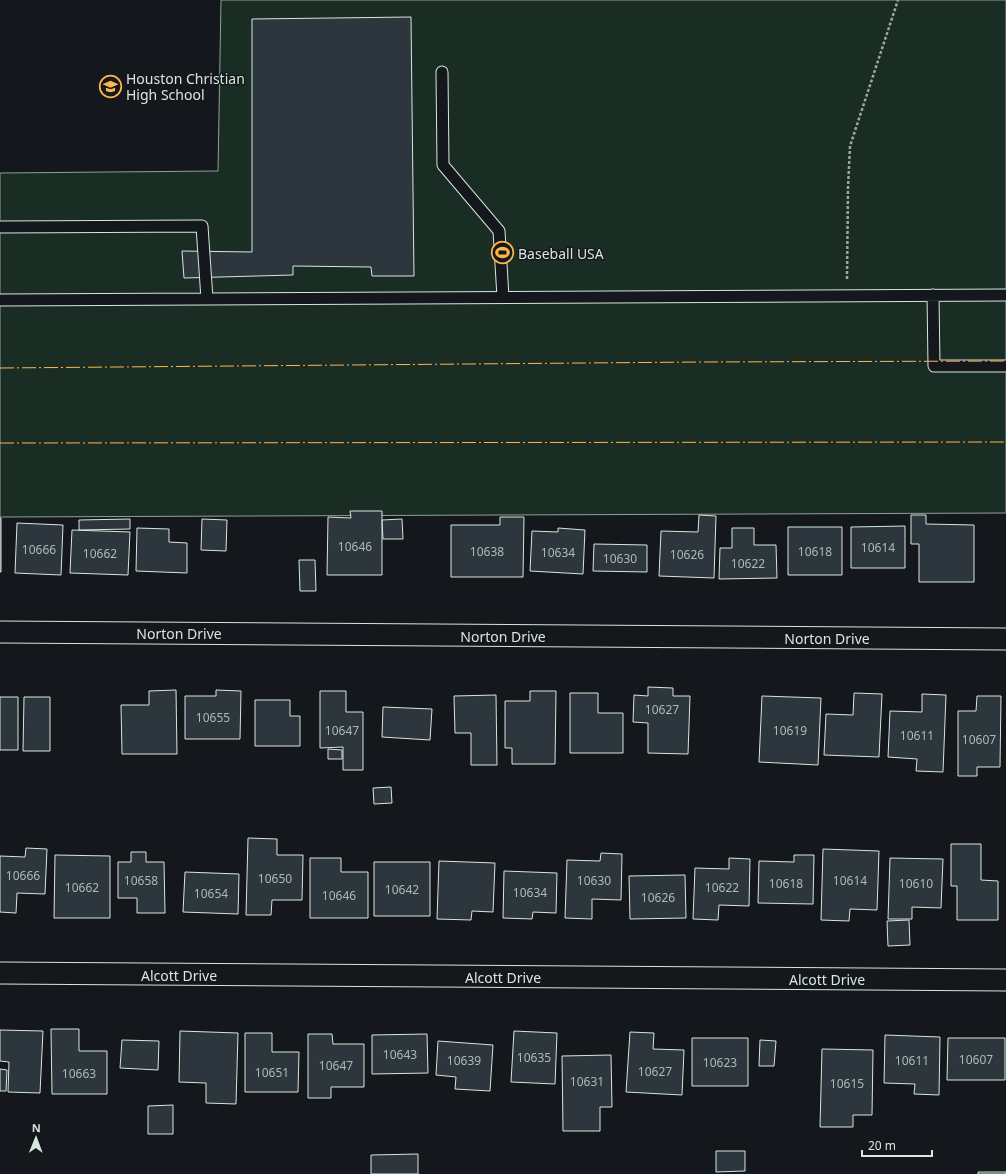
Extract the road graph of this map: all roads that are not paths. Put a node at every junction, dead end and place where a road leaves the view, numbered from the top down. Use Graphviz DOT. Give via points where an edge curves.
graph roads {
  1 [pos="442,72"];
  2 [pos="0,227"];
  3 [pos="933,295"];
  4 [pos="1006,295"];
  5 [pos="503,297"];
  6 [pos="206,299"];
  7 [pos="0,300"];
  8 [pos="1006,366"];
  9 [pos="0,632"];
  10 [pos="1006,639"];
  11 [pos="0,973"];
  12 [pos="1006,980"];
  1 -- 5 [label="lane" via="443,165 499,231"];
  2 -- 6 [label="lane" via="202,226"];
  3 -- 4 [label="lane"];
  3 -- 5 [label="lane"];
  3 -- 8 [label="lane" via="934,366"];
  5 -- 6 [label="lane"];
  6 -- 7 [label="lane"];
  9 -- 10 [label="street, Norton Drive"];
  11 -- 12 [label="street, Alcott Drive"];
}
